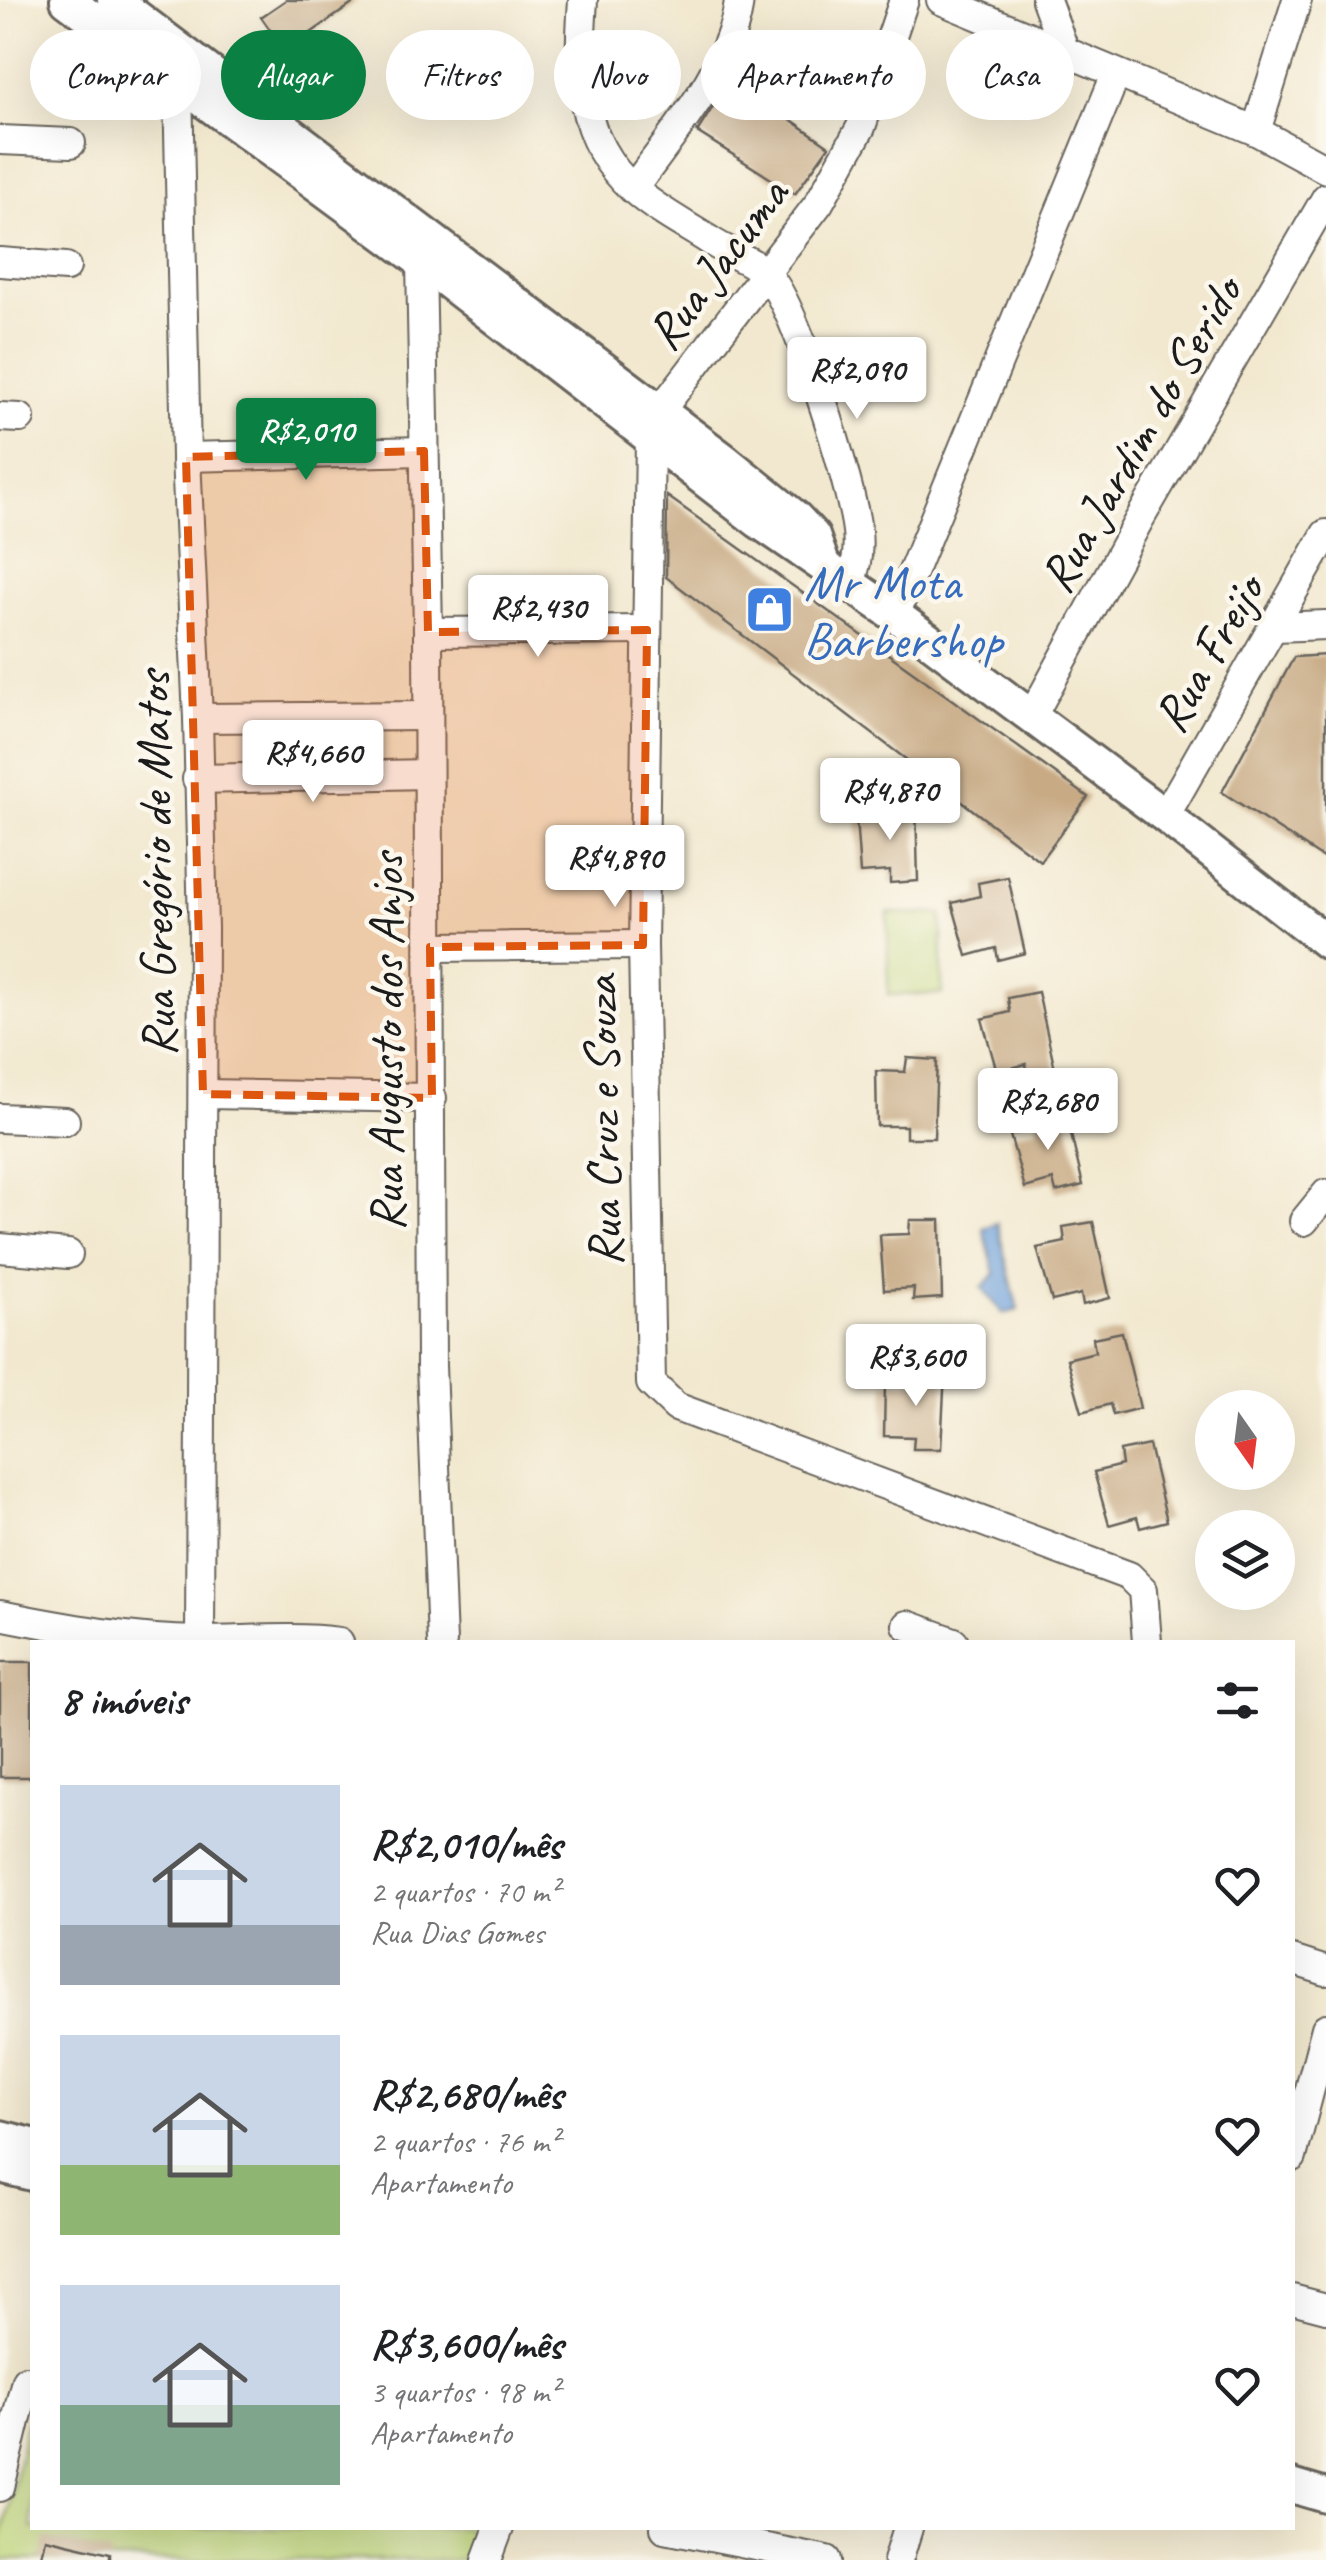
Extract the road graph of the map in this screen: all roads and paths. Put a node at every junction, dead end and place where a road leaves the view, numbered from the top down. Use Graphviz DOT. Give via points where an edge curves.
graph roads {
  1 [pos="66,0"];
  2 [pos="114,0"];
  3 [pos="584,0"];
  4 [pos="738,0"];
  5 [pos="904,0"];
  6 [pos="940,0"];
  7 [pos="1046,0"];
  8 [pos="1297,0"];
  9 [pos="106,30"];
  10 [pos="1012,30"];
  11 [pos="1057,30"];
  12 [pos="1074,56"];
  13 [pos="1116,74"];
  14 [pos="201,102"];
  15 [pos="179,120"];
  16 [pos="1256,131"];
  17 [pos="0,140"];
  18 [pos="71,144"];
  19 [pos="1326,169"];
  20 [pos="633,189"];
  21 [pos="1326,198"];
  22 [pos="421,261"];
  23 [pos="0,262"];
  24 [pos="66,267"];
  25 [pos="767,274"];
  26 [pos="655,424"];
  27 [pos="424,451"];
  28 [pos="186,457"];
  29 [pos="1326,534"];
  30 [pos="850,584"];
  31 [pos="895,614"];
  32 [pos="1326,625"];
  33 [pos="1275,627"];
  34 [pos="647,630"];
  35 [pos="428,632"];
  36 [pos="428,716"];
  37 [pos="1032,716"];
  38 [pos="198,718"];
  39 [pos="428,774"];
  40 [pos="197,779"];
  41 [pos="1165,816"];
  42 [pos="1326,942"];
  43 [pos="643,945"];
  44 [pos="430,947"];
  45 [pos="204,1094"];
  46 [pos="432,1098"];
  47 [pos="0,1118"];
  48 [pos="65,1121"];
  49 [pos="1326,1194"];
  50 [pos="1304,1221"];
  51 [pos="0,1248"];
  52 [pos="68,1254"];
  53 [pos="0,1615"];
  54 [pos="907,1625"];
  55 [pos="189,1640"];
  56 [pos="200,1640"];
  57 [pos="225,1640"];
  58 [pos="308,1640"];
  59 [pos="442,1640"];
  60 [pos="948,1640"];
  61 [pos="1146,1640"];
  62 [pos="1295,1961"];
  63 [pos="1326,1971"];
  64 [pos="1326,2028"];
  65 [pos="0,2137"];
  66 [pos="1303,2139"];
  67 [pos="30,2144"];
  68 [pos="0,2166"];
  69 [pos="30,2174"];
  70 [pos="1295,2300"];
  71 [pos="1326,2308"];
  72 [pos="20,2378"];
  73 [pos="1295,2466"];
  74 [pos="1326,2474"];
  75 [pos="1295,2487"];
  76 [pos="0,2488"];
  77 [pos="1326,2496"];
  78 [pos="498,2530"];
  79 [pos="668,2530"];
  80 [pos="907,2530"];
  81 [pos="697,2548"];
  82 [pos="488,2560"];
  83 [pos="827,2560"];
  84 [pos="898,2560"];
  1 -- 9 [label="main road"];
  2 -- 26 [label="main road"];
  3 -- 20 [label="street" via="580,71 588,123"];
  4 -- 20 [label="street" via="737,18 712,72"];
  5 -- 25 [label="street, Rua Jacuma" via="862,127 820,203"];
  6 -- 10 [label="street"];
  7 -- 11 [label="street"];
  8 -- 16 [label="street"];
  12 -- 13 [label="street"];
  13 -- 16 [label="street"];
  13 -- 31 [label="street"];
  14 -- 22 [label="main road"];
  15 -- 28 [label="street, Rua Gregório de Matos"];
  16 -- 19 [label="street"];
  17 -- 18 [label="street"];
  20 -- 25 [label="street"];
  21 -- 37 [label="street, Rua Jardim do Serido"];
  22 -- 26 [label="main road"];
  22 -- 27 [label="street, Rua Augusto dos Anjos"];
  23 -- 24 [label="street"];
  25 -- 26 [label="street, Rua Jacuma"];
  25 -- 30 [label="street" via="802,344 854,513 858,554"];
  26 -- 30 [label="main road" via="796,517 823,564"];
  26 -- 34 [label="street, Rua Cruz e Souza"];
  27 -- 28 [label="street"];
  27 -- 35 [label="street, Rua Augusto dos Anjos"];
  28 -- 38 [label="street, Rua Gregório de Matos"];
  29 -- 33 [label="street, Rua Freijo"];
  30 -- 31 [label="main road"];
  31 -- 37 [label="main road"];
  32 -- 33 [label="street"];
  33 -- 41 [label="street, Rua Freijo"];
  34 -- 35 [label="street"];
  34 -- 43 [label="street, Rua Cruz e Souza"];
  35 -- 36 [label="street, Rua Augusto dos Anjos"];
  36 -- 38 [label="street"];
  36 -- 39 [label="street, Rua Augusto dos Anjos"];
  37 -- 41 [label="main road"];
  38 -- 40 [label="street, Rua Gregório de Matos"];
  39 -- 40 [label="street"];
  39 -- 44 [label="street, Rua Augusto dos Anjos"];
  40 -- 45 [label="street, Rua Gregório de Matos"];
  41 -- 42 [label="main road"];
  43 -- 44 [label="street"];
  43 -- 61 [label="street, Rua Cruz e Souza" via="651,1383 676,1407 1129,1576 1143,1590"];
  44 -- 46 [label="street, Rua Augusto dos Anjos"];
  45 -- 46 [label="street"];
  45 -- 56 [label="street, Rua Gregório de Matos"];
  46 -- 59 [label="street, Rua Augusto dos Anjos" via="431,1366"];
  47 -- 48 [label="street"];
  49 -- 50 [label="street"];
  51 -- 52 [label="street"];
  53 -- 55 [label="street"];
  54 -- 60 [label="street"];
  57 -- 58 [label="street"];
  62 -- 63 [label="street"];
  64 -- 66 [label="street"];
  65 -- 67 [label="main road"];
  68 -- 69 [label="main road"];
  70 -- 71 [label="street"];
  72 -- 76 [label="street"];
  73 -- 74 [label="main road"];
  75 -- 77 [label="main road"];
  78 -- 82 [label="street"];
  79 -- 81 [label="street"];
  80 -- 84 [label="street"];
  81 -- 83 [label="street"];
}
